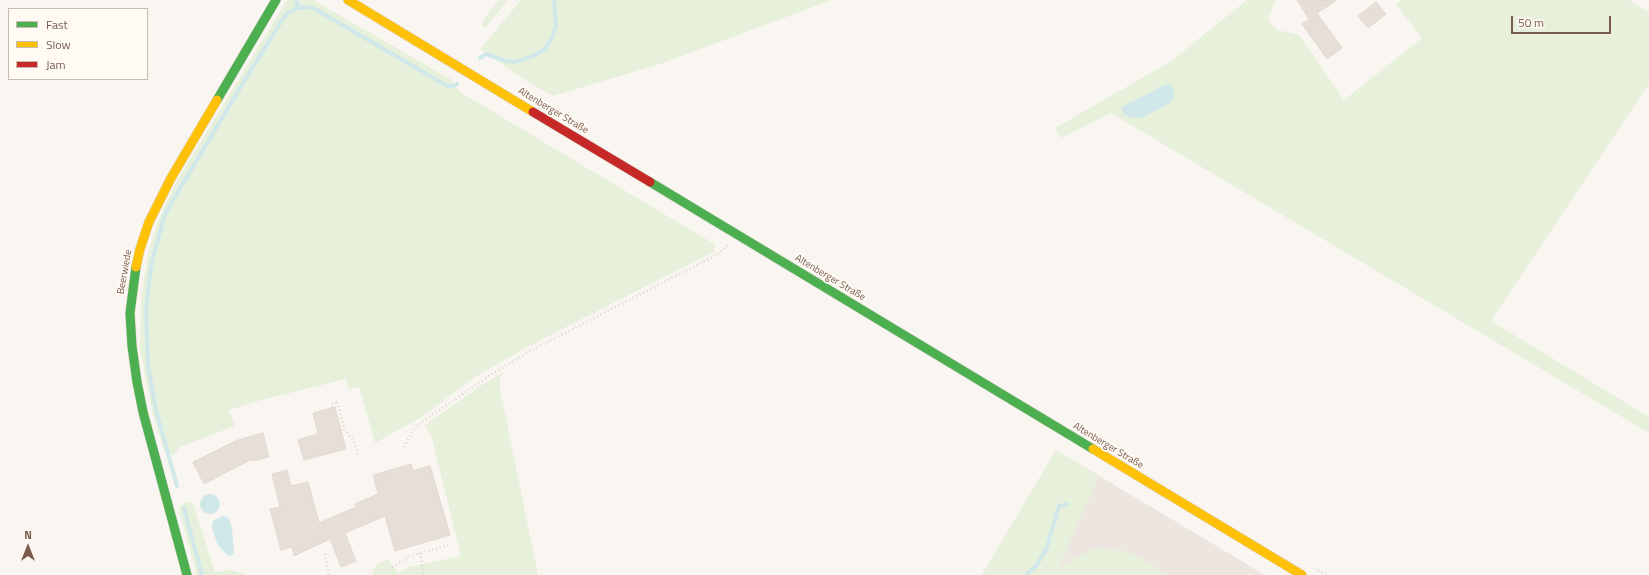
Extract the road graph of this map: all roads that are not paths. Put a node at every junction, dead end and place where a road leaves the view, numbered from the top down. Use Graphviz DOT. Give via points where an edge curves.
graph roads {
  1 [pos="276,0"];
  2 [pos="348,0"];
  3 [pos="187,575"];
  4 [pos="1302,575"];
  1 -- 3 [label="main road, Beerwiede" via="171,178 149,222 134,278 130,313 137,382"];
  2 -- 4 [label="main road, Altenberger Straße"];
}
